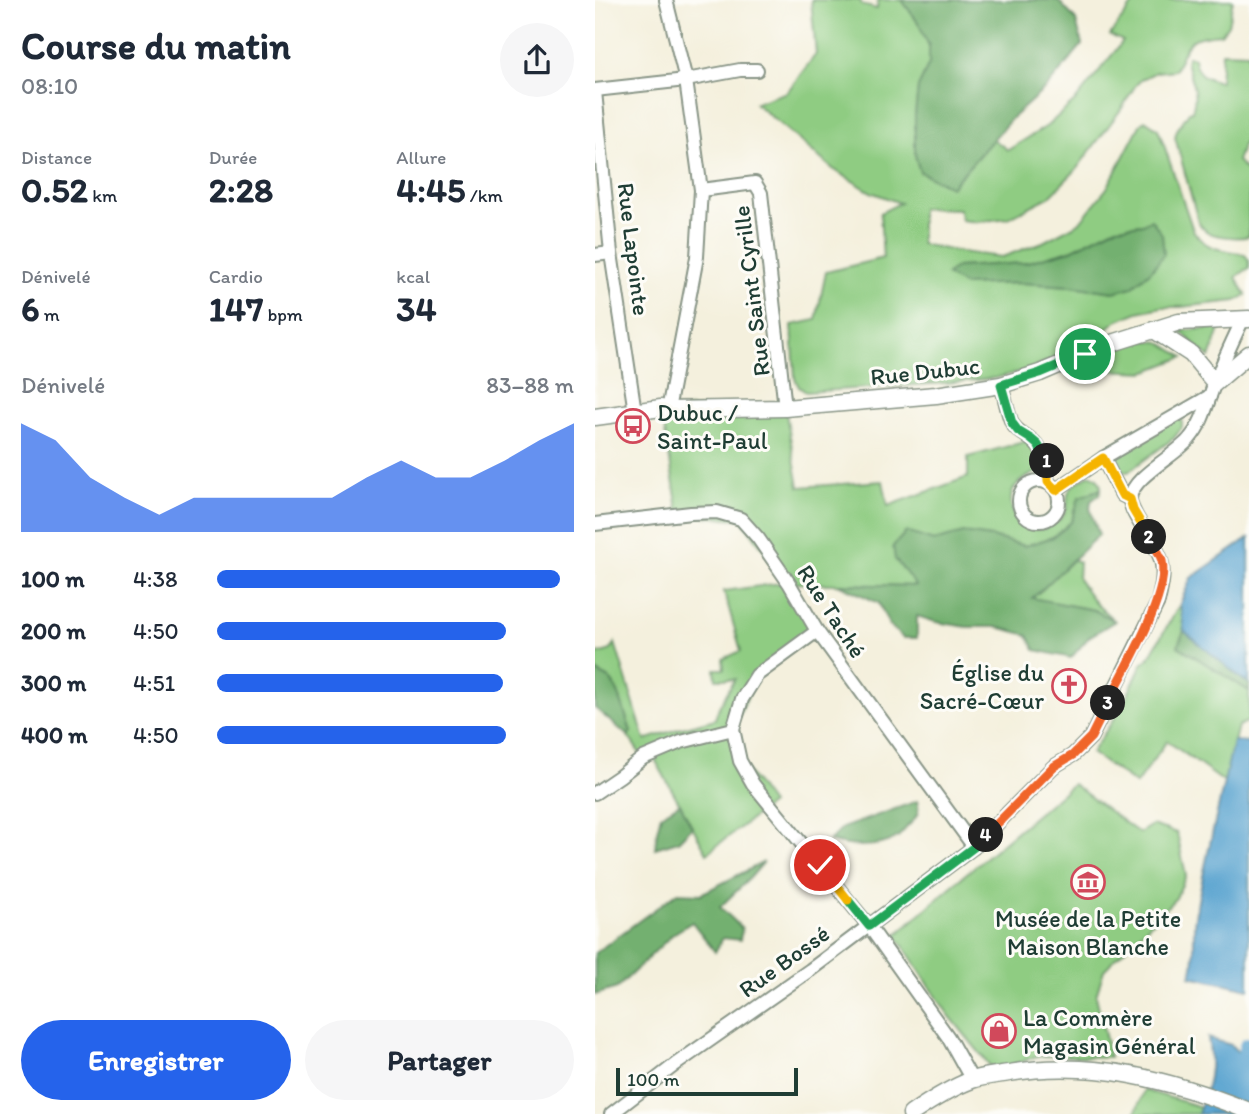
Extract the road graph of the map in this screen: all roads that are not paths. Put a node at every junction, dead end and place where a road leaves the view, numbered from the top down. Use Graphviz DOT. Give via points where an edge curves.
graph roads {
  1 [pos="666,0"];
  2 [pos="757,69"];
  3 [pos="685,80"];
  4 [pos="595,91"];
  5 [pos="701,190"];
  6 [pos="611,253"];
  7 [pos="595,255"];
  8 [pos="1245,320"];
  9 [pos="1154,330"];
  10 [pos="1249,354"];
  11 [pos="1001,385"];
  12 [pos="1212,390"];
  13 [pos="785,408"];
  14 [pos="669,410"];
  15 [pos="635,412"];
  16 [pos="595,416"];
  17 [pos="1103,458"];
  18 [pos="1130,499"];
  19 [pos="595,524"];
  20 [pos="817,631"];
  21 [pos="733,729"];
  22 [pos="595,793"];
  23 [pos="974,847"];
  24 [pos="869,926"];
  25 [pos="972,1080"];
  26 [pos="1249,1111"];
  27 [pos="611,1114"];
  28 [pos="911,1114"];
  1 -- 3 [label="street"];
  2 -- 3 [label="street"];
  3 -- 4 [label="street"];
  3 -- 5 [label="street"];
  4 -- 6 [label="street, Rue Lapointe"];
  5 -- 13 [label="street, Rue Saint Cyrille" via="755,183 761,193"];
  5 -- 14 [label="street" via="697,257"];
  6 -- 7 [label="street"];
  6 -- 15 [label="street, Rue Lapointe"];
  8 -- 9 [label="street, Rue Dubuc" via="1179,322"];
  8 -- 12 [label="street"];
  9 -- 11 [label="street, Rue Dubuc"];
  9 -- 12 [label="street" via="1191,354"];
  10 -- 12 [label="street"];
  11 -- 13 [label="street, Rue Dubuc"];
  11 -- 17 [label="street" via="1012,423 1042,452 1052,486"];
  12 -- 17 [label="street"];
  12 -- 18 [label="street" via="1201,423 1189,440 1142,478"];
  13 -- 14 [label="street, Rue Dubuc"];
  14 -- 15 [label="street, Rue Dubuc"];
  15 -- 16 [label="street, Rue Dubuc"];
  17 -- 18 [label="street, Rue Bossé" via="1122,495"];
  18 -- 23 [label="street, Rue Bossé" via="1162,560 1158,602 1091,737 1053,767"];
  19 -- 20 [label="street, Rue Taché" via="717,512 741,519 789,583"];
  20 -- 21 [label="street" via="757,675 742,699"];
  20 -- 23 [label="street, Rue Taché"];
  21 -- 22 [label="street" via="681,741 643,758"];
  21 -- 24 [label="street" via="740,761 753,784"];
  23 -- 24 [label="street, Rue Bossé"];
  24 -- 25 [label="street" via="948,1037"];
  24 -- 27 [label="street, Rue Bossé"];
  25 -- 26 [label="street" via="1031,1069 1133,1074"];
  25 -- 28 [label="street"];
}
